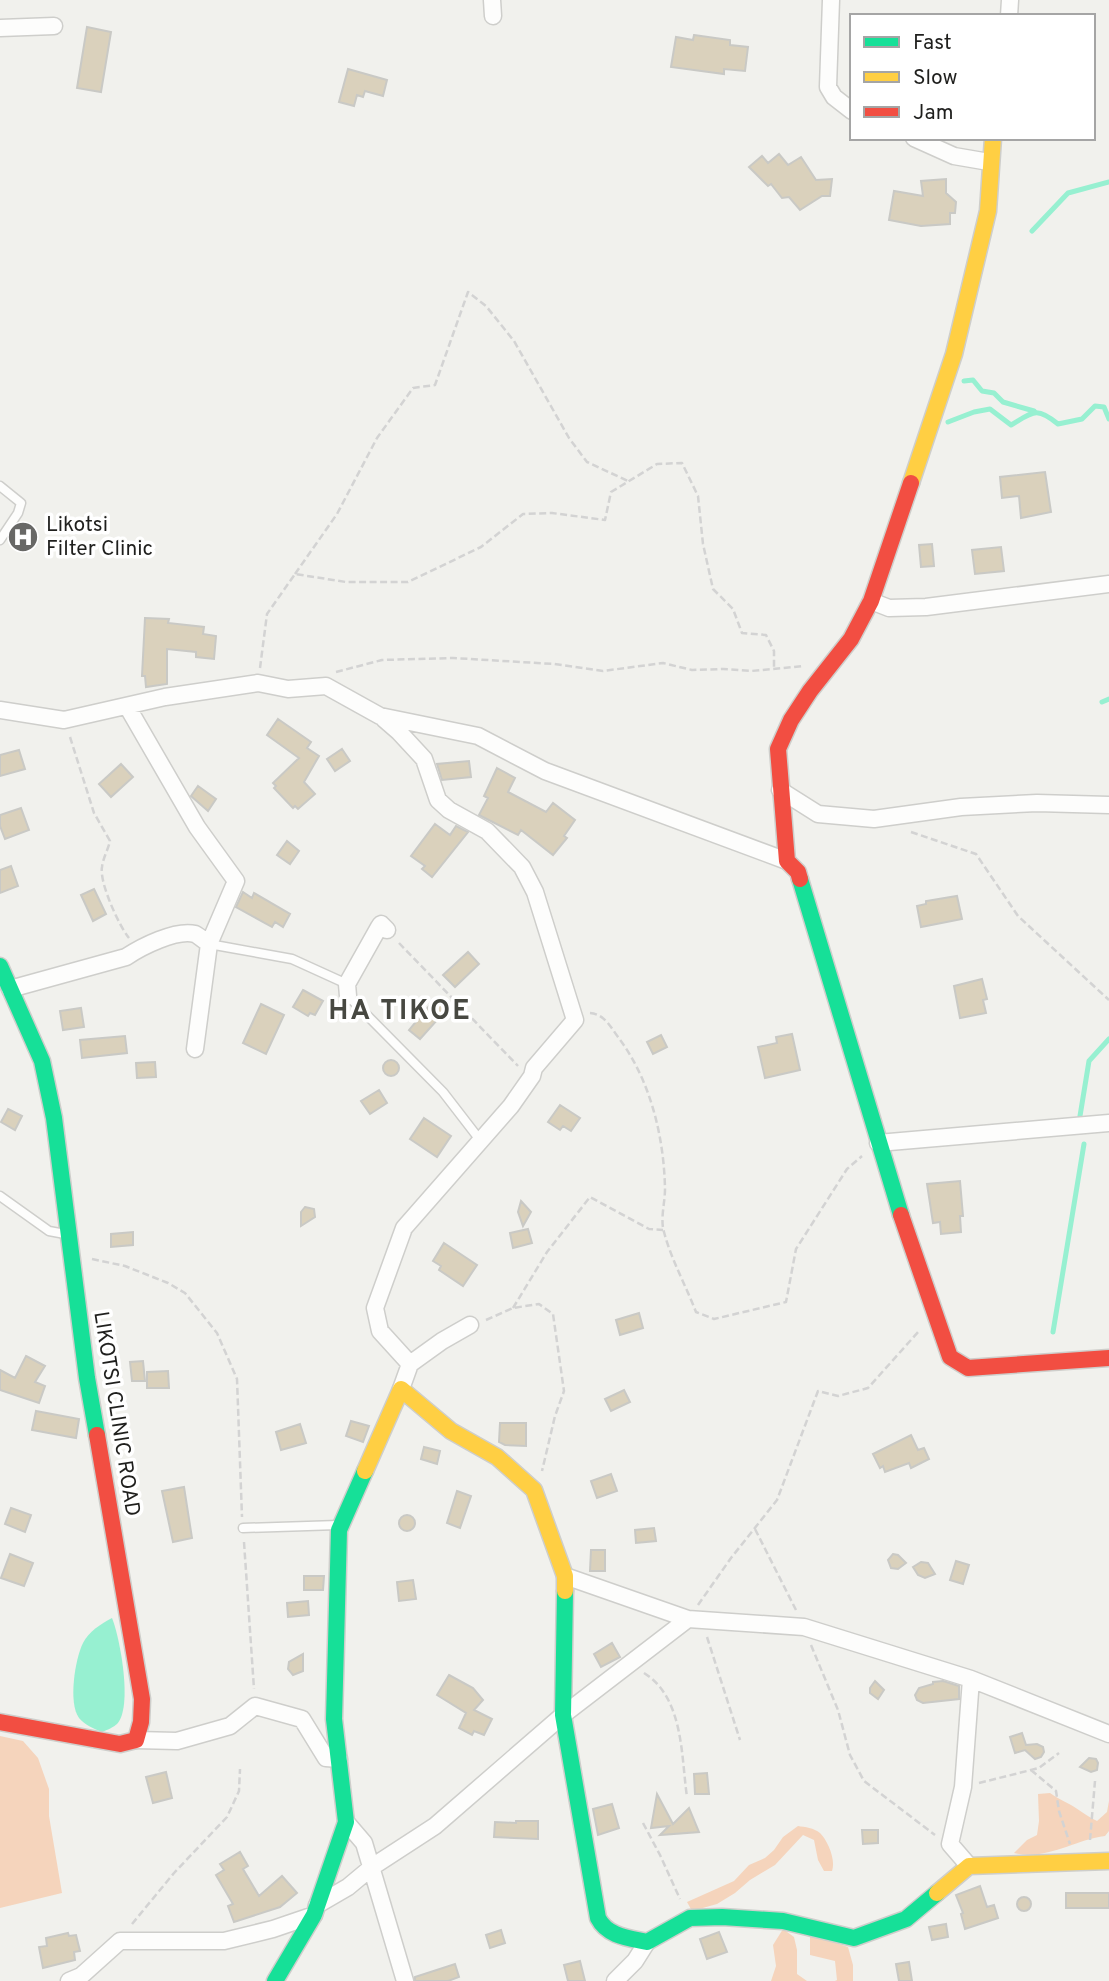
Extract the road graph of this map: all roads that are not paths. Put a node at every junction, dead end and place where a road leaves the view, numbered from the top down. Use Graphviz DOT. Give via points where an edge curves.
graph roads {
  1 [pos="831,0"];
  2 [pos="54,26"];
  3 [pos="0,28"];
  4 [pos="850,109"];
  5 [pos="918,140"];
  6 [pos="993,140"];
  7 [pos="989,162"];
  8 [pos="0,486"];
  9 [pos="0,540"];
  10 [pos="1109,583"];
  11 [pos="870,601"];
  12 [pos="127,706"];
  13 [pos="0,710"];
  14 [pos="380,716"];
  15 [pos="780,790"];
  16 [pos="1109,805"];
  17 [pos="787,861"];
  18 [pos="387,930"];
  19 [pos="209,944"];
  20 [pos="0,965"];
  21 [pos="10,989"];
  22 [pos="347,990"];
  23 [pos="195,1049"];
  24 [pos="1109,1123"];
  25 [pos="480,1140"];
  26 [pos="878,1143"];
  27 [pos="0,1196"];
  28 [pos="68,1234"];
  29 [pos="470,1325"];
  30 [pos="1109,1358"];
  31 [pos="410,1364"];
  32 [pos="401,1389"];
  33 [pos="341,1525"];
  34 [pos="243,1528"];
  35 [pos="565,1576"];
  36 [pos="688,1619"];
  37 [pos="971,1679"];
  38 [pos="563,1715"];
  39 [pos="0,1722"];
  40 [pos="1109,1734"];
  41 [pos="136,1740"];
  42 [pos="339,1759"];
  43 [pos="346,1822"];
  44 [pos="1109,1861"];
  45 [pos="969,1866"];
  46 [pos="372,1867"];
  47 [pos="316,1910"];
  48 [pos="646,1942"];
  49 [pos="69,1981"];
  50 [pos="275,1981"];
  51 [pos="405,1981"];
  52 [pos="615,1981"];
  1 -- 4 [label="street" via="828,87"];
  2 -- 3 [label="street"];
  5 -- 7 [label="street" via="954,156"];
  6 -- 7 [label="street"];
  7 -- 11 [label="street" via="988,211 954,354"];
  8 -- 9 [label="lane" via="21,502"];
  10 -- 11 [label="street" via="926,607 890,608"];
  11 -- 15 [label="street" via="851,639 791,720 778,749"];
  12 -- 13 [label="street" via="64,720"];
  12 -- 14 [label="street" via="258,683 288,689 326,685"];
  12 -- 19 [label="street" via="197,827 236,881"];
  14 -- 17 [label="street" via="478,736 545,771"];
  14 -- 25 [label="street" via="424,759 438,800 487,831 522,867 535,892 575,1020"];
  15 -- 16 [label="street" via="818,814 874,820 961,807"];
  15 -- 17 [label="street"];
  17 -- 26 [label="street" via="798,872"];
  18 -- 22 [label="street" via="381,924"];
  19 -- 21 [label="street" via="195,934 177,934 126,957"];
  19 -- 22 [label="lane" via="292,960"];
  19 -- 23 [label="street"];
  20 -- 21 [label="street, LIKOTSI CLINIC ROAD"];
  21 -- 28 [label="street, LIKOTSI CLINIC ROAD" via="42,1061"];
  22 -- 25 [label="lane" via="443,1092"];
  24 -- 26 [label="street"];
  25 -- 31 [label="street" via="404,1228 375,1308 380,1331"];
  26 -- 30 [label="street" via="950,1357 968,1368"];
  27 -- 28 [label="lane" via="50,1231"];
  28 -- 41 [label="street, LIKOTSI CLINIC ROAD" via="87,1378 142,1699"];
  29 -- 31 [label="street"];
  31 -- 32 [label="street"];
  32 -- 33 [label="street"];
  32 -- 35 [label="street" via="451,1431 497,1457 534,1490"];
  33 -- 34 [label="lane"];
  33 -- 42 [label="street" via="334,1720"];
  35 -- 36 [label="street"];
  35 -- 38 [label="street"];
  36 -- 37 [label="street" via="804,1627"];
  36 -- 38 [label="street"];
  37 -- 40 [label="street"];
  37 -- 45 [label="street" via="963,1787 950,1844"];
  38 -- 46 [label="street" via="436,1826"];
  38 -- 48 [label="street" via="598,1918 603,1928"];
  39 -- 41 [label="street" via="106,1743"];
  41 -- 42 [label="street" via="177,1741 230,1726 255,1706 302,1719 326,1758"];
  42 -- 43 [label="street"];
  43 -- 46 [label="street" via="364,1843"];
  43 -- 47 [label="street"];
  44 -- 45 [label="street"];
  45 -- 48 [label="street" via="906,1919 854,1937 783,1921 722,1917 690,1918"];
  46 -- 47 [label="street"];
  46 -- 51 [label="street"];
  47 -- 49 [label="street" via="273,1929 224,1941 120,1941"];
  47 -- 50 [label="street"];
  48 -- 52 [label="street"];
}
